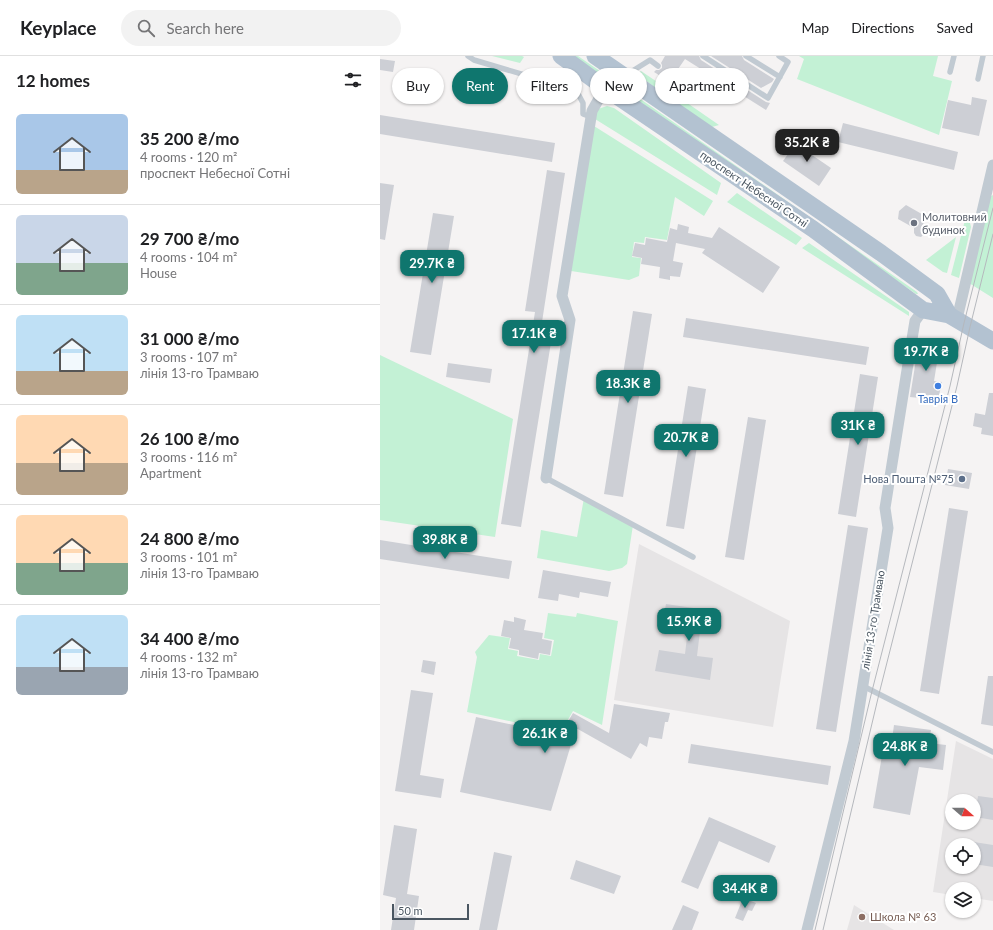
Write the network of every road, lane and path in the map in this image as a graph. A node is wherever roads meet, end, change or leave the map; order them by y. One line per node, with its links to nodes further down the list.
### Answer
1 (468, 56): 21 (lane)
2 (561, 56): 13 (main road, проспект Небесної Сотні)
3 (595, 56): 10 (main road, проспект Небесної Сотні)
4 (703, 56): 14 (lane)
5 (746, 56): 14 (lane)
6 (779, 56): 14 (lane)
7 (954, 56): 12 (lane)
8 (983, 56): 15 (lane)
9 (658, 66): 11 (lane)
10 (612, 68)
11 (638, 68)
12 (950, 72)
13 (590, 77)
14 (780, 77)
15 (978, 79)
16 (647, 92): 20 (main road, проспект Небесної Сотні)
17 (596, 104): 21 (street)
18 (629, 104): 24 (main road, проспект Небесної Сотні)
19 (674, 104): 20 (lane)
20 (672, 109): 25 (main road, проспект Небесної Сотні)
21 (591, 117): 27 (street)
22 (993, 165): 23 (street)
23 (991, 182): 25 (street)
24 (923, 310): 25 (main road, проспект Небесної Сотні); 29 (street, лінія 13-го Трамваю)
25 (953, 317): 26 (main road, проспект Небесної Сотні)
26 (993, 341)
27 (546, 478): 28 (lane)
28 (694, 557)
29 (863, 686): 30 (lane); 31 (street, лінія 13-го Трамваю)
30 (993, 752)
31 (807, 930)

